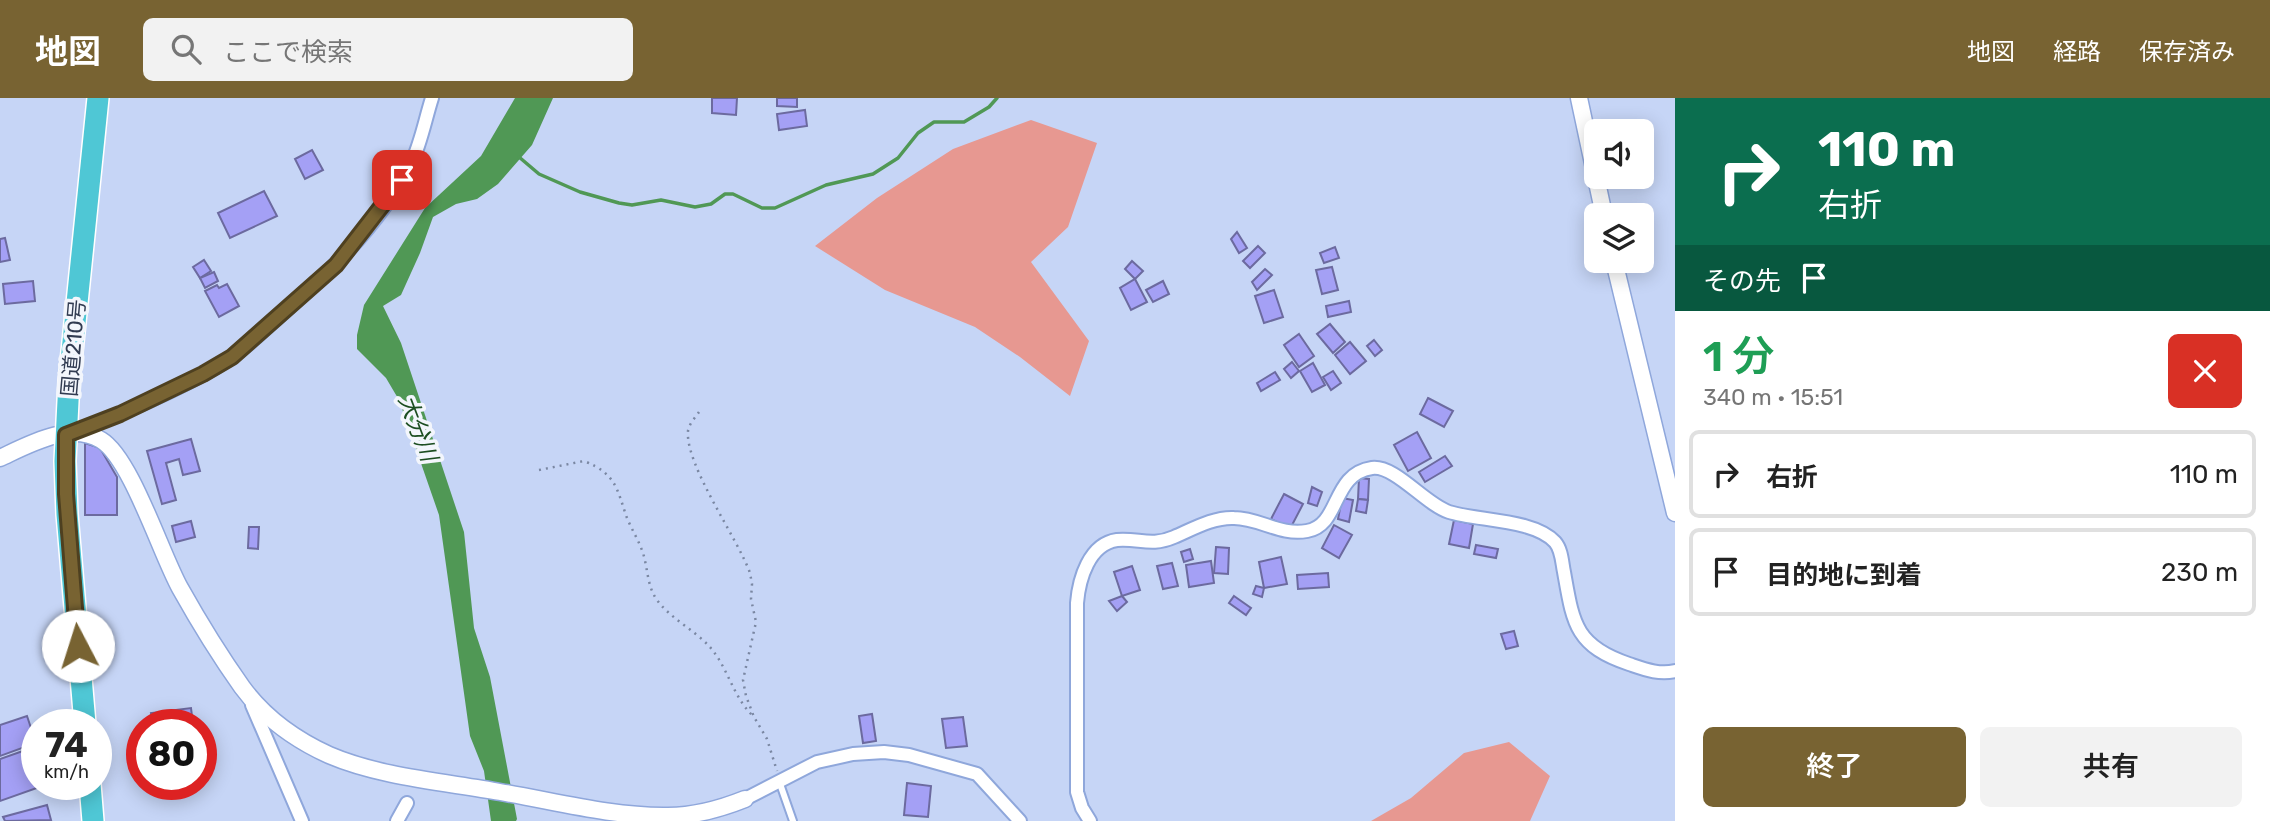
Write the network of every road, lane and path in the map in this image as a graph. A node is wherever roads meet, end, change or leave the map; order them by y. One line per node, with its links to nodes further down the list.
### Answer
1 (98, 98): 7 (highway, 国道210号)
2 (432, 98): 7 (street)
3 (1579, 98): 4 (street)
4 (1601, 203)
5 (1617, 273): 10 (street)
6 (699, 412): 14 (path)
7 (68, 434): 8 (street); 12 (street); 13 (highway, 国道210号)
8 (0, 458)
9 (539, 470): 14 (path)
10 (1675, 513)
11 (1675, 671): 24 (street)
12 (242, 686): 16 (street); 20 (street)
13 (84, 709)
14 (754, 717): 15 (path)
15 (779, 780): 16 (street); 22 (lane); 23 (street)
16 (745, 799)
17 (91, 800): 19 (highway)
18 (407, 803): 21 (street)
19 (93, 821)
20 (302, 821)
21 (397, 821)
22 (793, 821)
23 (1020, 821)
24 (1090, 821)

